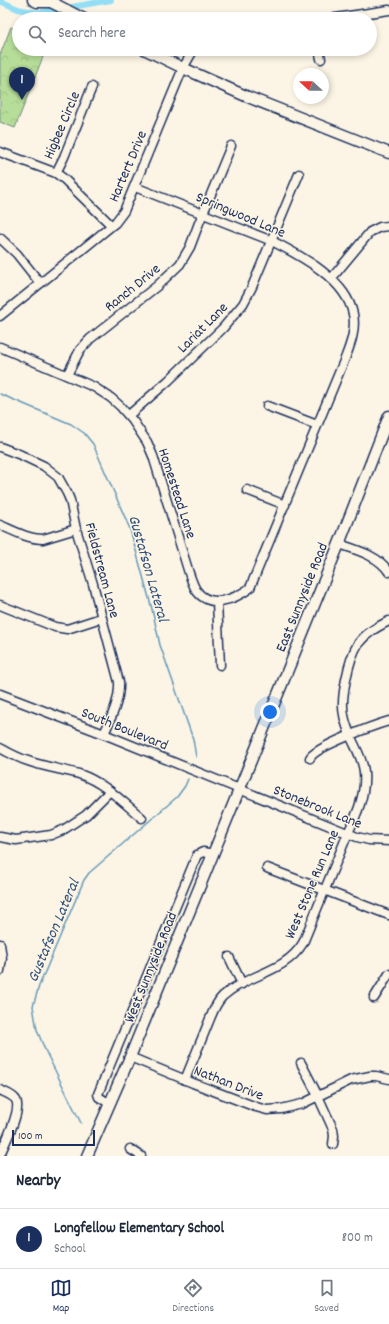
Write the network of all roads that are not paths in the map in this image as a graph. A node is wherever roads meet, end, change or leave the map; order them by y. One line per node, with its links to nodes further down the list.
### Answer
1 (33, 0): 2 (main road)
2 (48, 1): 4 (main road)
3 (389, 10): 5 (street)
4 (70, 12)
5 (376, 12)
6 (158, 56): 10 (main road)
7 (190, 56): 10 (street, Hartert Drive)
8 (320, 56): 9 (street)
9 (321, 59)
10 (183, 68): 14 (main road); 17 (street, Hartert Drive)
11 (92, 87): 15 (street, Higbee Circle)
12 (231, 146): 18 (street, Ranch Drive)
13 (0, 152): 15 (street)
14 (389, 153)
15 (56, 173): 19 (street)
16 (299, 174): 22 (street, Lariat Lane)
17 (135, 187): 18 (street, Springwood Lane); 19 (street, Hartert Drive)
18 (203, 214): 22 (street, Springwood Lane); 27 (street, Ranch Drive)
19 (111, 226): 24 (street, Hartert Drive)
20 (389, 226): 23 (street)
21 (0, 238): 24 (street)
22 (272, 241): 23 (street, Springwood Lane); 29 (street, Lariat Lane)
23 (331, 279): 31 (street, Springwood Lane)
24 (40, 284): 25 (street, Hartert Drive)
25 (0, 316)
26 (0, 347): 27 (street, Homestead Lane)
27 (67, 375): 29 (street, Homestead Lane)
28 (267, 406): 31 (street)
29 (129, 416): 39 (street, Homestead Lane)
30 (389, 416): 37 (main road, East Sunnyside Road)
31 (317, 425): 34 (street, Springwood Lane)
32 (0, 446): 36 (street, Fieldstream Lane)
33 (247, 490): 34 (street)
34 (285, 505): 39 (street, Springwood Lane)
35 (0, 526): 36 (street)
36 (76, 529): 41 (street, Fieldstream Lane)
37 (339, 544): 38 (street); 50 (main road, East Sunnyside Road)
38 (389, 572)
39 (214, 602): 43 (street)
40 (0, 605): 41 (street)
41 (101, 618): 46 (street, Fieldstream Lane)
42 (389, 621): 47 (street, West Stone Run Lane)
43 (220, 665)
44 (0, 694): 46 (street, South Boulevard)
45 (389, 721): 47 (street)
46 (104, 734): 50 (street, South Boulevard)
47 (350, 735): 49 (street); 53 (street, West Stone Run Lane)
48 (0, 748): 51 (street)
49 (310, 758)
50 (238, 789): 53 (street, Stonebrook Lane); 56 (main road, West Sunnyside Road)
51 (110, 791): 52 (street); 54 (street)
52 (142, 818)
53 (348, 833): 55 (street, Stonebrook Lane); 58 (street, West Stone Run Lane)
54 (0, 837)
55 (389, 841)
56 (213, 854): 66 (main road, West Sunnyside Road); 72 (street)
57 (268, 868): 58 (street)
58 (325, 890): 59 (street); 64 (street, West Stone Run Lane)
59 (389, 915)
60 (0, 944): 62 (street)
61 (229, 958): 64 (street)
62 (0, 970)
63 (389, 974): 65 (street)
64 (242, 984): 69 (street, West Stone Run Lane)
65 (374, 998)
66 (130, 1057): 69 (street, Nathan Drive); 72 (main road, West Sunnyside Road)
67 (301, 1063): 71 (street)
68 (389, 1079): 71 (street, Nathan Drive)
69 (185, 1080): 71 (street, Nathan Drive)
70 (0, 1090): 75 (street)
71 (318, 1096): 73 (street)
72 (110, 1104): 76 (main road, West Sunnyside Road)
73 (333, 1144)
74 (130, 1149): 77 (street)
75 (0, 1155)
76 (87, 1156)
77 (141, 1156)

